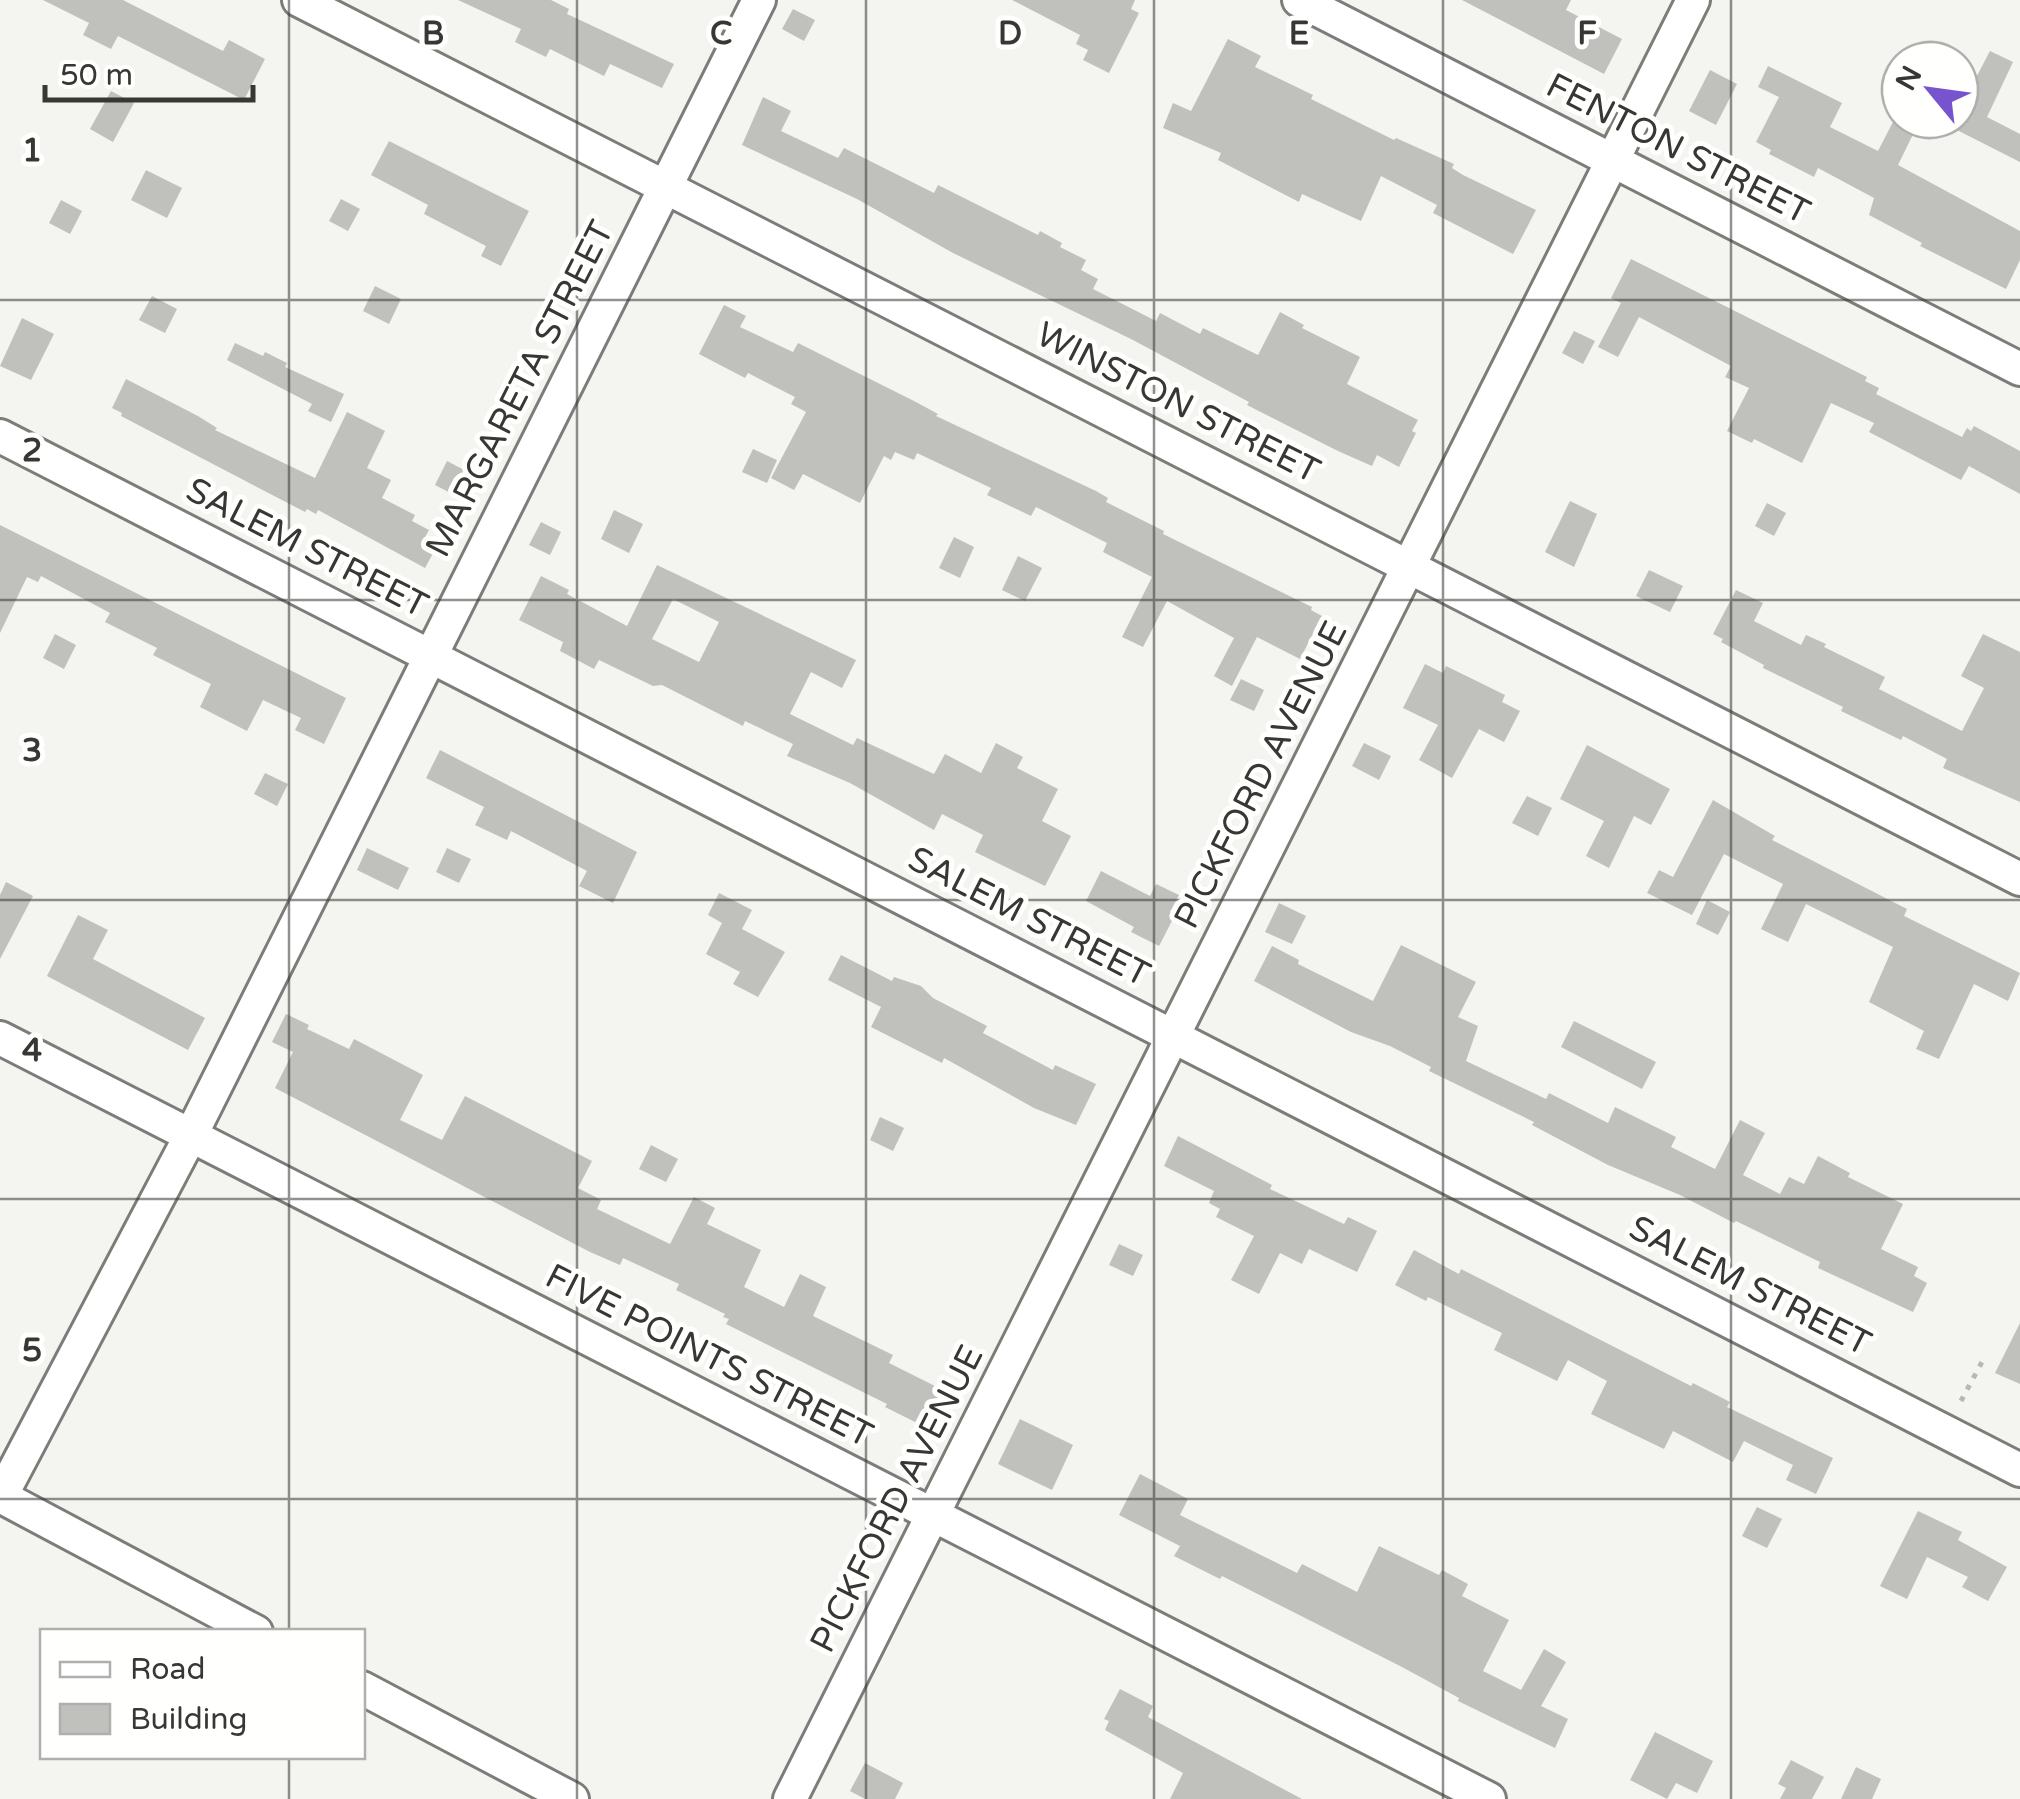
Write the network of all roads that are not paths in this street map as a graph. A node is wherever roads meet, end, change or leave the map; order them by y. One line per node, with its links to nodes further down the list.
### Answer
1 (300, 0): 6 (street, WINSTON STREET)
2 (759, 0): 6 (street, MARGARETA STREET)
3 (1299, 0): 5 (street, FENTON STREET)
4 (1693, 0): 5 (street, PICKFORD AVENUE)
5 (1613, 160): 7 (street, FENTON STREET); 9 (street, PICKFORD AVENUE)
6 (666, 188): 9 (street, WINSTON STREET); 10 (street, MARGARETA STREET)
7 (2020, 368)
8 (0, 436): 10 (street, SALEM STREET)
9 (1410, 566): 11 (street, WINSTON STREET); 12 (street, PICKFORD AVENUE)
10 (431, 656): 12 (street, SALEM STREET); 14 (street, MARGARETA STREET)
11 (2020, 880)
12 (1175, 1036): 15 (street, SALEM STREET); 17 (street, PICKFORD AVENUE)
13 (0, 1038): 14 (street, FIVE POINTS STREET)
14 (190, 1135): 16 (street, MARGARETA STREET); 17 (street, FIVE POINTS STREET)
15 (2020, 1470)
16 (0, 1497): 18 (street)
17 (934, 1516): 21 (street, PICKFORD AVENUE); 22 (street, FIVE POINTS STREET)
18 (250, 1629)
19 (365, 1690): 20 (street)
20 (572, 1799)
21 (790, 1799)
22 (1489, 1799)

